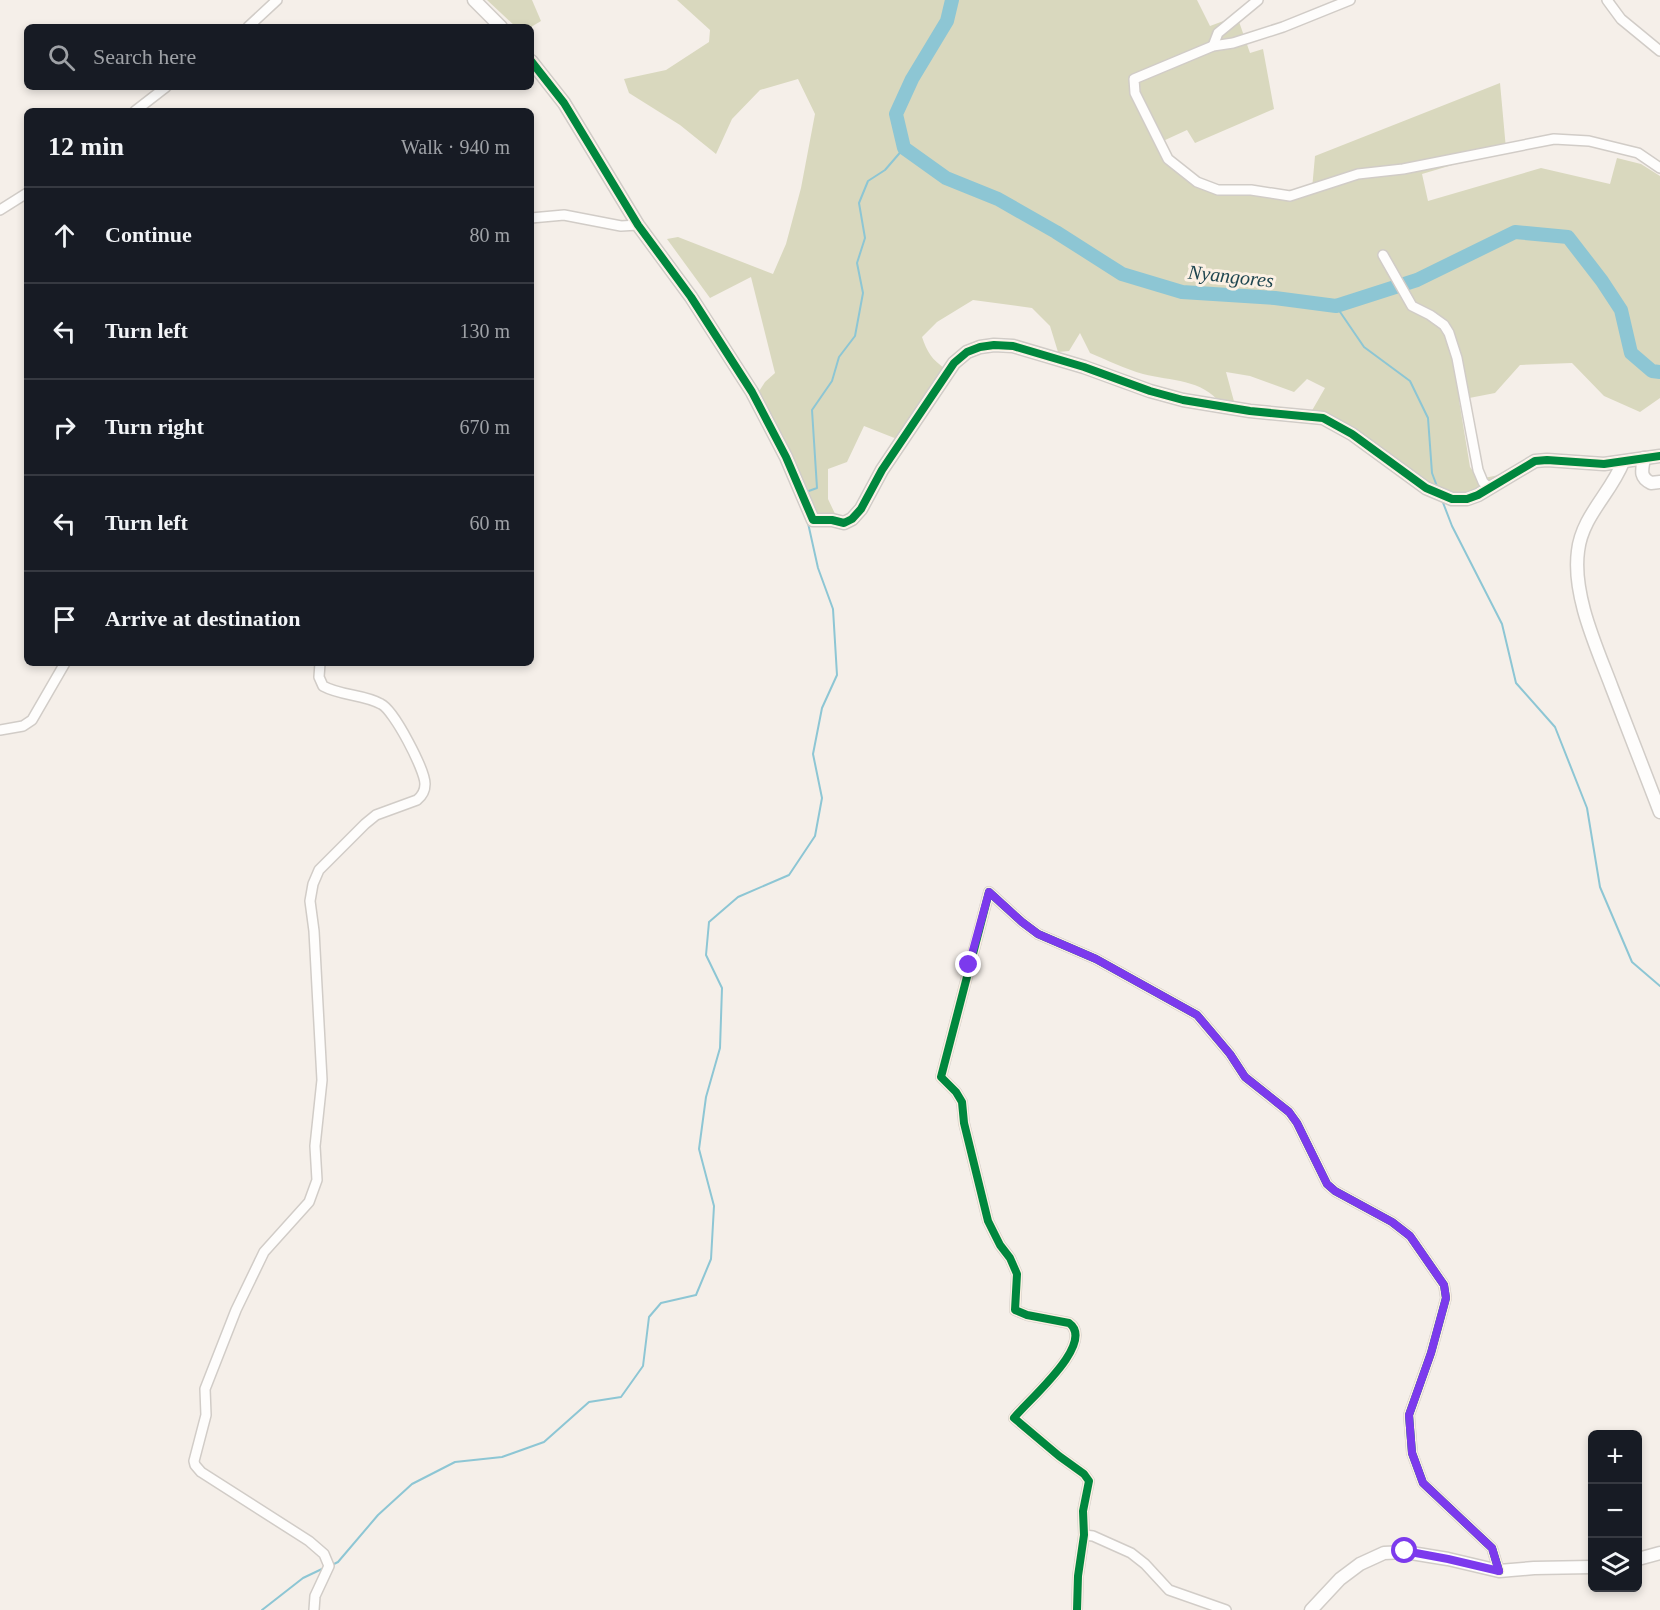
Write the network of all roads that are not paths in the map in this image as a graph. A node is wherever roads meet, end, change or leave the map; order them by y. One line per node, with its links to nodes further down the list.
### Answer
1 (277, 0): 6 (street)
2 (474, 0): 7 (street)
3 (1258, 0): 8 (street)
4 (1350, 0): 8 (street)
5 (1607, 0): 9 (street)
6 (251, 24)
7 (498, 24)
8 (1213, 46): 13 (street)
9 (1660, 51)
10 (534, 65): 17 (street)
11 (162, 90): 12 (street)
12 (139, 108)
13 (1660, 168)
14 (24, 195): 15 (street)
15 (0, 210)
16 (534, 217): 17 (street)
17 (638, 225): 23 (street)
18 (1383, 255): 23 (street)
19 (1660, 456): 20 (street)
20 (1644, 458): 21 (street); 22 (street)
21 (1623, 462): 23 (street); 27 (street)
22 (1660, 482)
23 (1489, 488)
24 (63, 666): 26 (street)
25 (320, 666): 33 (street)
26 (0, 730)
27 (1660, 812)
28 (1084, 1535): 32 (street); 34 (street); 35 (street)
29 (1660, 1553): 30 (street)
30 (1642, 1558)
31 (1588, 1567): 32 (street)
32 (1499, 1571): 36 (street)
33 (314, 1610)
34 (1077, 1610)
35 (1226, 1610)
36 (1311, 1610)

